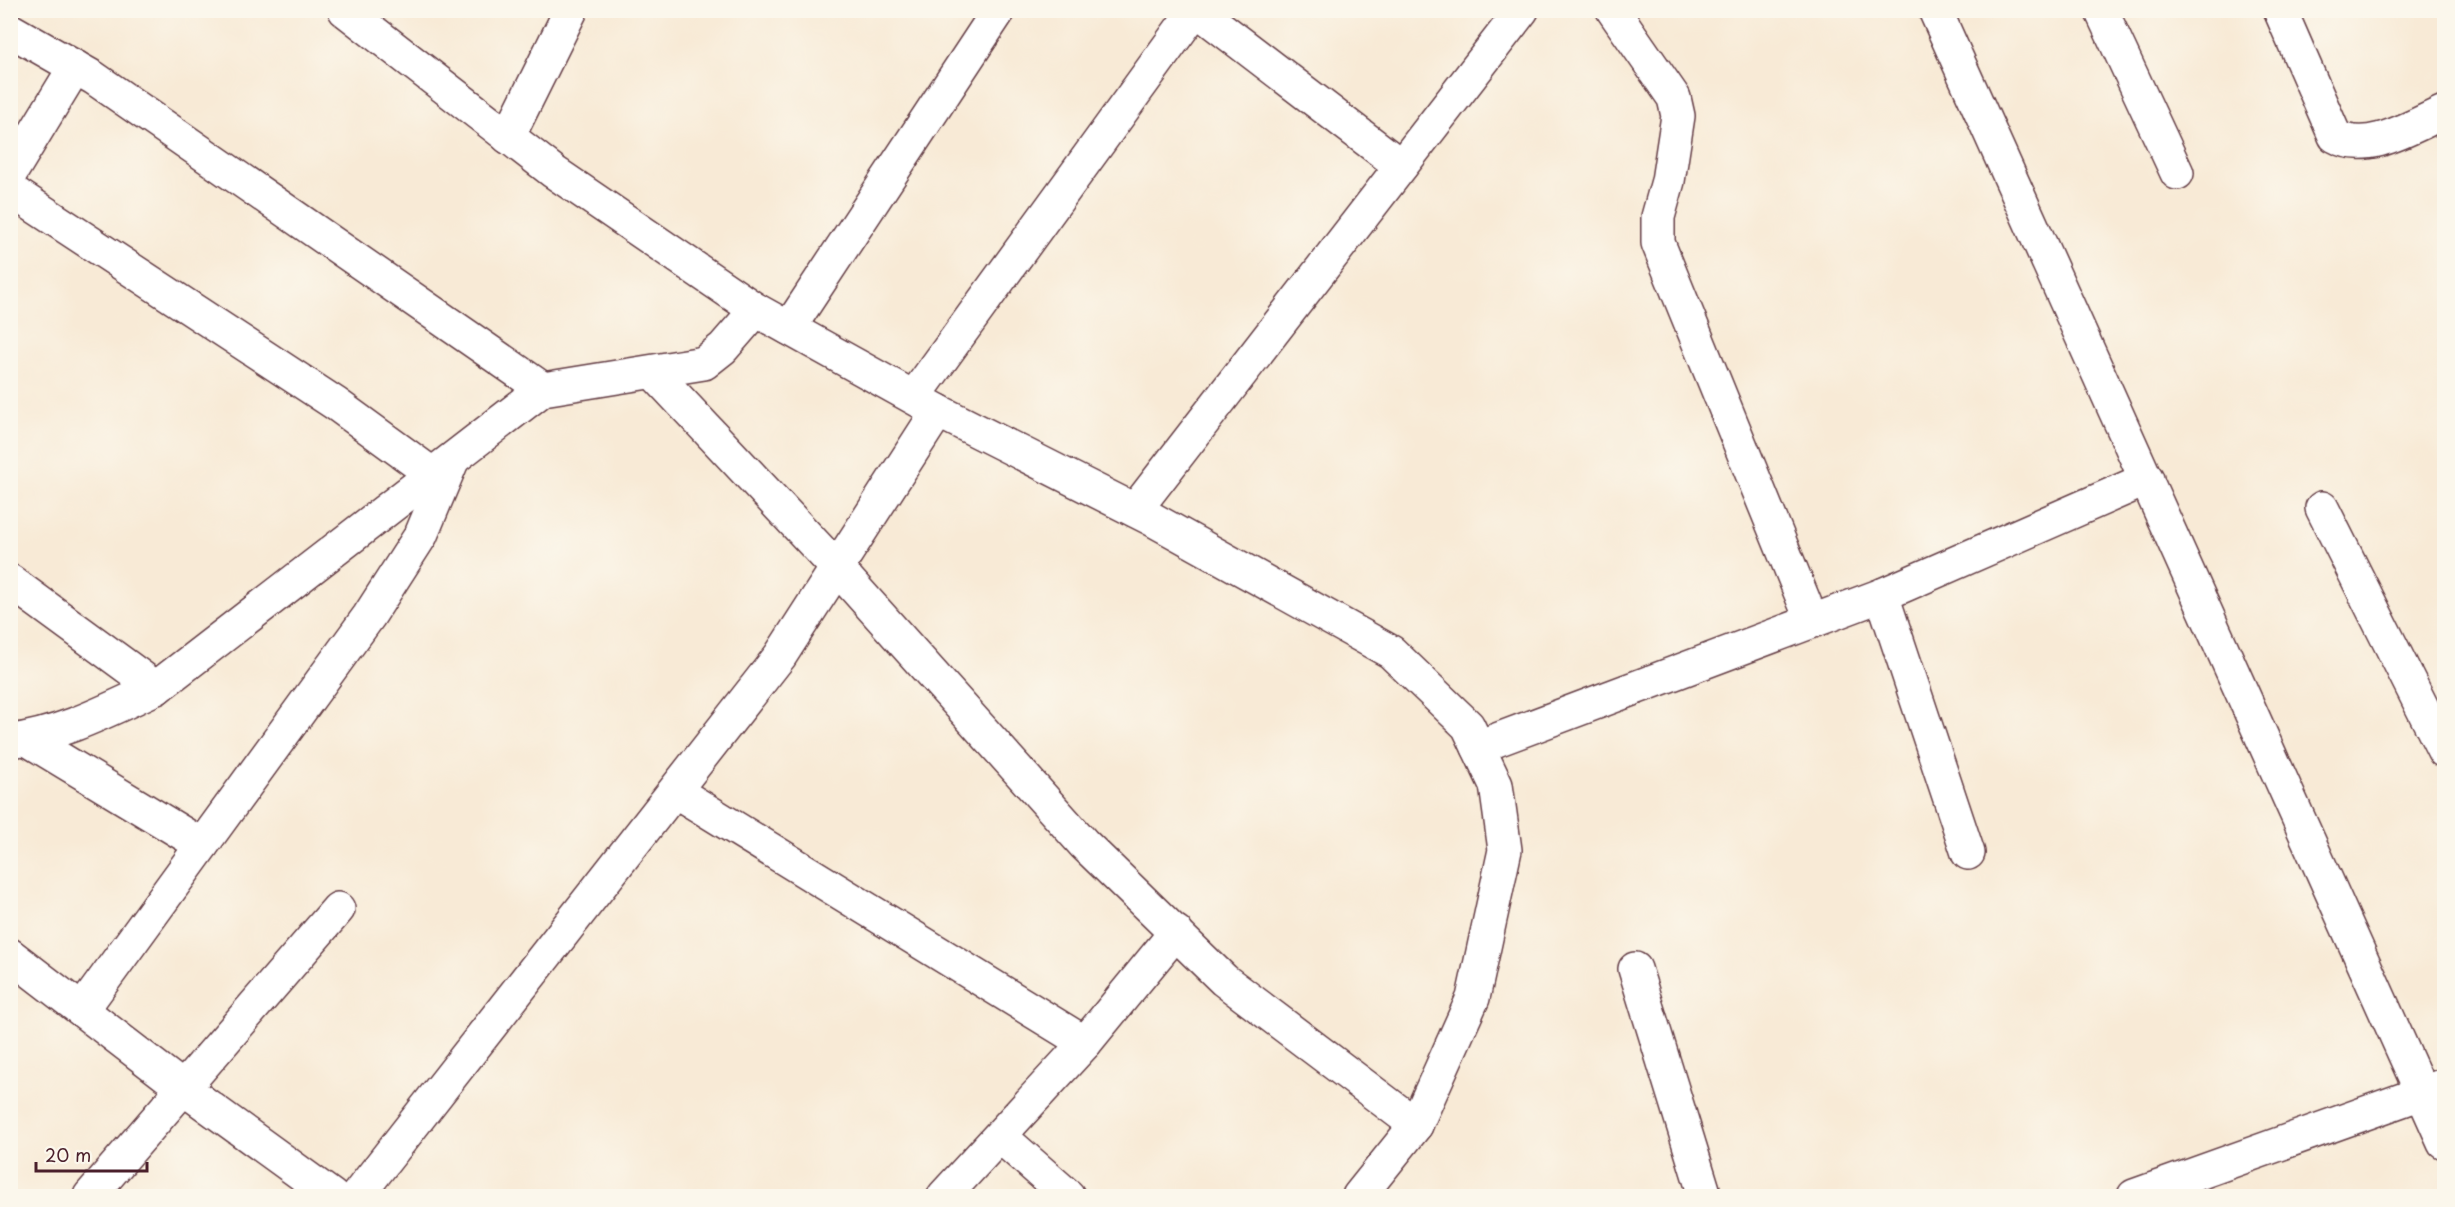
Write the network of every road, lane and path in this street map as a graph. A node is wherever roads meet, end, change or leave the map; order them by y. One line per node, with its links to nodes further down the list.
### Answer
1 (571, 10): 13 (street)
2 (999, 10): 19 (street)
3 (1196, 10): 14 (street); 22 (street)
4 (1522, 10): 14 (street)
5 (1613, 10): 30 (street)
6 (1935, 10): 24 (street)
7 (2101, 10): 15 (street)
8 (2280, 10): 12 (street)
9 (357, 15): 13 (street)
10 (10, 30): 11 (street)
11 (75, 67): 16 (street); 21 (street)
12 (2445, 112)
13 (508, 137): 18 (street)
14 (1401, 166): 26 (street)
15 (2177, 173)
16 (10, 174)
17 (10, 190): 23 (street)
18 (756, 310): 19 (street); 20 (street)
19 (789, 328): 22 (street)
20 (653, 372): 21 (street); 27 (street)
21 (543, 389): 23 (street)
22 (926, 404): 26 (street); 27 (street)
23 (443, 466): 31 (street); 36 (street)
24 (2146, 479): 29 (street); 45 (street)
25 (2322, 508): 34 (street)
26 (1135, 510): 33 (street)
27 (838, 569): 35 (street); 39 (street)
28 (10, 581): 31 (street)
29 (1882, 595): 30 (street); 37 (street)
30 (1812, 621): 33 (street)
31 (156, 688): 32 (street)
32 (19, 740): 36 (street)
33 (1478, 747): 46 (street)
34 (2445, 751)
35 (675, 791): 43 (street); 51 (street)
36 (202, 845): 42 (street)
37 (1968, 853)
38 (338, 909): 44 (street)
39 (1176, 932): 43 (street); 46 (street)
40 (10, 955): 42 (street)
41 (1635, 969): 55 (street)
42 (82, 1010): 44 (street)
43 (1085, 1043): 47 (street)
44 (183, 1088): 49 (street); 50 (street)
45 (2434, 1088): 48 (street); 56 (street)
46 (1416, 1125): 54 (street)
47 (1001, 1137): 52 (street); 53 (street)
48 (2445, 1142)
49 (90, 1197)
50 (332, 1197)
51 (357, 1197)
52 (944, 1197)
53 (1068, 1197)
54 (1359, 1197)
55 (1705, 1197)
56 (2134, 1197)

